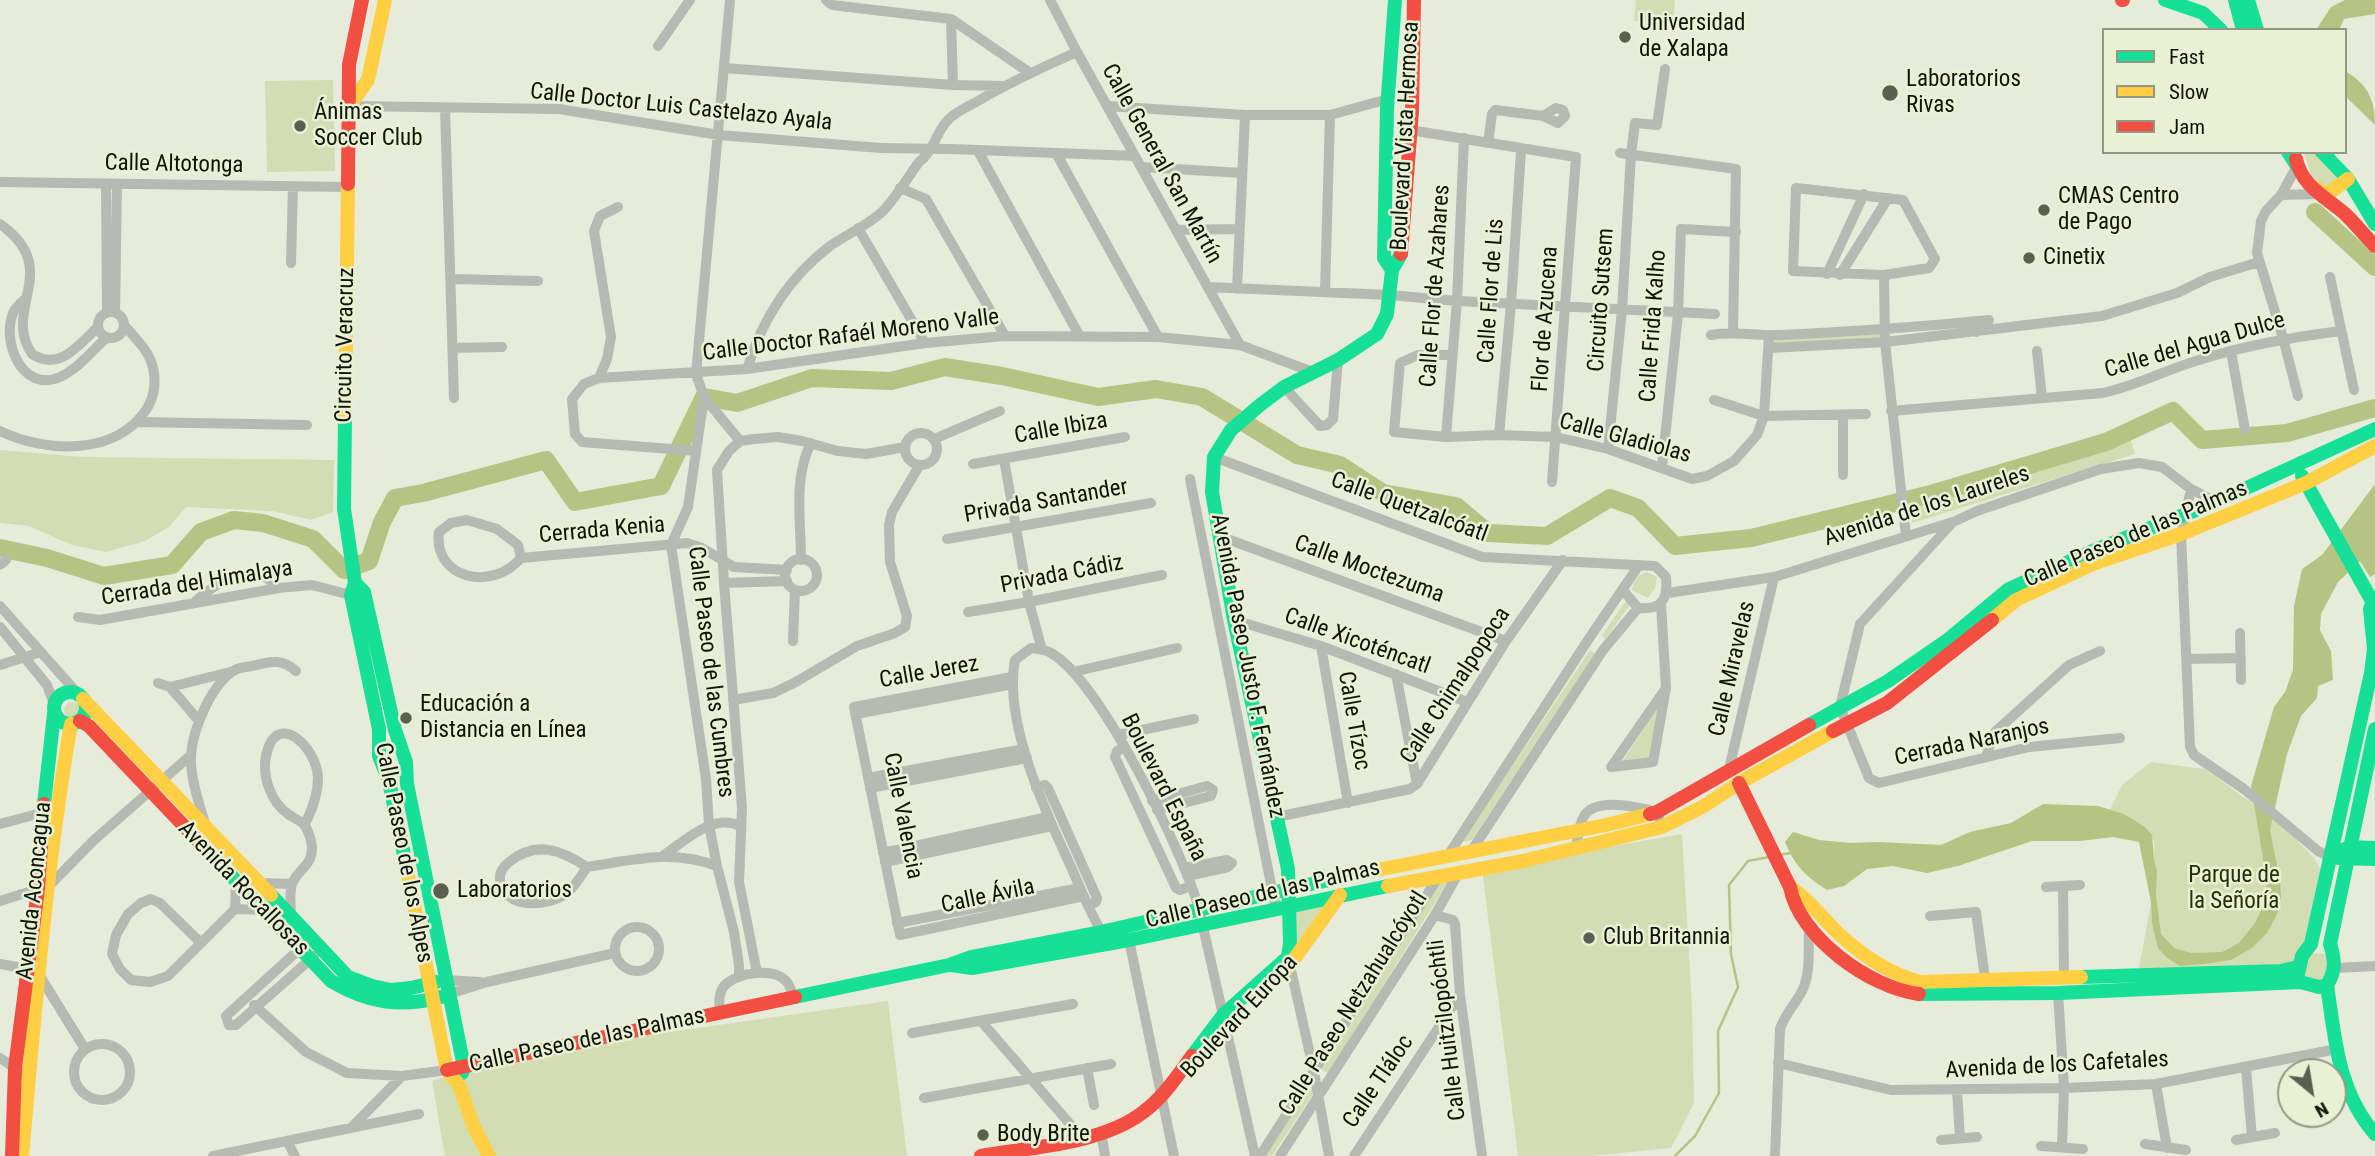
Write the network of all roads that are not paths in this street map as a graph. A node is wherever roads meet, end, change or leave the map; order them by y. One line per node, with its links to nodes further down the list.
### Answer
1 (362, 0): 24 (main road, Circuito Veracruz)
2 (385, 0): 24 (main road)
3 (690, 0): 16 (street)
4 (730, 0): 18 (street)
5 (825, 0): 12 (street)
6 (1050, 0): 17 (street, Calle General San Martín)
7 (1395, 0): 23 (main road, Boulevard Vista Hermosa)
8 (1413, 0): 30 (main road, Boulevard Vista Hermosa)
9 (2165, 0): 13 (main road)
10 (2235, 0): 14 (main road)
11 (2248, 0): 15 (main road)
12 (951, 19): 20 (street); 21 (street)
13 (2220, 28)
14 (2242, 28)
15 (2256, 28)
16 (658, 46)
17 (1077, 52): 20 (street); 25 (street, Calle General San Martín)
18 (724, 68): 21 (street); 31 (street)
19 (1665, 69): 37 (street, Circuito Sutsem)
20 (1030, 73): 22 (street)
21 (953, 85): 22 (street)
22 (1003, 86): 48 (street)
23 (1388, 99): 28 (street); 63 (main road, Boulevard Vista Hermosa)
24 (349, 106): 26 (street, Calle Doctor Luis Castelazo Ayala); 47 (main road, Circuito Veracruz)
25 (1107, 106): 27 (street); 39 (street, Calle General San Martín)
26 (445, 108): 31 (street, Calle Doctor Luis Castelazo Ayala); 68 (street)
27 (1245, 115): 28 (street); 42 (street)
28 (1330, 115): 72 (street)
29 (1543, 116): 33 (street)
30 (1410, 130): 32 (street); 63 (main road, Boulevard Vista Hermosa)
31 (719, 135): 34 (street, Calle Doctor Luis Castelazo Ayala, bridge); 109 (street)
32 (1464, 138): 33 (street); 75 (street, Calle Flor de Azahares)
33 (1488, 143): 35 (street)
34 (978, 150): 36 (street, Calle Doctor Luis Castelazo Ayala); 90 (street)
35 (1521, 150): 76 (street, Calle Flor de Lis); 77 (street, Flor de Azucena)
36 (1056, 153): 39 (street, Calle Doctor Luis Castelazo Ayala); 95 (street)
37 (1625, 153): 59 (street); 78 (street, Circuito Sutsem)
38 (2324, 154): 43 (main road)
39 (1135, 156): 41 (street, Calle General San Martín)
40 (2297, 157): 43 (main road); 50 (main road); 51 (street)
41 (1142, 167): 42 (street); 58 (street, Calle General San Martín)
42 (1242, 173): 57 (street)
43 (2348, 179): 55 (main road)
44 (0, 182): 45 (street, Calle Altotonga)
45 (111, 184): 46 (street, Calle Altotonga); 79 (street)
46 (293, 186): 47 (street, Calle Altotonga); 62 (street)
47 (348, 187): 172 (main road, Circuito Veracruz)
48 (900, 188): 56 (street); 93 (street)
49 (1864, 194): 52 (street); 64 (street); 64 (street)
50 (2316, 194): 51 (street); 60 (main road)
51 (2281, 195): 61 (street)
52 (1888, 198): 65 (street); 66 (street)
53 (618, 207): 110 (street)
54 (0, 224): 74 (street)
55 (2375, 224)
56 (858, 228): 98 (street); 107 (street)
57 (1239, 229): 58 (street); 71 (street)
58 (1176, 230): 70 (street, Calle General San Martín)
59 (1735, 232): 80 (street, Calle Frida Kalho); 88 (street)
60 (2375, 246)
61 (2259, 262): 89 (street); 96 (street)
62 (291, 263)
63 (1392, 270): 73 (main road, Boulevard Vista Hermosa)
64 (1827, 274): 65 (street)
65 (1840, 275): 66 (street)
66 (1884, 275): 86 (street)
67 (2329, 277): 87 (street)
68 (451, 279): 69 (street); 101 (street)
69 (538, 281)
70 (1208, 287): 71 (street); 99 (street, Calle General San Martín)
71 (1237, 289): 72 (street)
72 (1325, 292): 73 (street)
73 (1390, 295): 75 (street); 106 (main road, Boulevard Vista Hermosa)
74 (25, 299): 84 (street); 94 (street)
75 (1457, 301): 76 (street); 105 (street, Calle Flor de Azahares)
76 (1511, 304): 77 (street); 128 (street, Calle Flor de Lis)
77 (1566, 306): 78 (street); 131 (street, Flor de Azucena)
78 (1622, 310): 80 (street); 137 (street, Circuito Sutsem)
79 (111, 313): 84 (street); 85 (street)
80 (1678, 314): 81 (street); 143 (street, Calle Frida Kalho)
81 (1715, 314)
82 (1989, 320): 83 (street)
83 (1968, 322): 86 (street); 89 (street)
84 (98, 327): 94 (street)
85 (122, 330): 94 (street); 123 (street)
86 (1885, 330): 92 (street); 97 (street)
87 (2341, 331): 96 (street, Calle del Agua Dulce); 112 (street)
88 (1733, 332): 91 (street); 92 (street)
89 (1976, 332): 97 (street)
90 (1079, 335): 93 (street, Calle Doctor Rafaél Moreno Valle); 95 (street, Calle Doctor Rafaél Moreno Valle)
91 (1711, 335)
92 (1769, 335): 102 (street)
93 (1005, 336): 98 (street, Calle Doctor Rafaél Moreno Valle)
94 (107, 337)
95 (1158, 337): 99 (street, Calle Doctor Rafaél Moreno Valle)
96 (2283, 338): 104 (street, Calle del Agua Dulce); 113 (street)
97 (1885, 342): 102 (street); 119 (street)
98 (925, 343): 107 (street, Calle Doctor Rafaél Moreno Valle)
99 (1240, 345): 108 (street, Calle Doctor Rafaél Moreno Valle)
100 (502, 347): 101 (street)
101 (453, 348): 115 (street)
102 (1769, 348): 121 (street)
103 (2037, 351): 116 (street)
104 (2231, 351): 116 (street, Calle del Agua Dulce); 126 (street)
105 (1451, 355): 130 (street, Calle Flor de Azahares); 130 (street, Calle Gladiolas)
106 (1338, 360): 108 (main road, Boulevard Vista Hermosa); 111 (street)
107 (747, 369): 109 (street, Calle Doctor Rafaél Moreno Valle)
108 (1313, 372): 111 (main road, Avenida Paseo Justo F. Fernández)
109 (696, 374): 110 (street, Calle Doctor Rafaél Moreno Valle); 114 (street, Calle Paseo de las Cumbres)
110 (599, 378): 138 (street)
111 (1284, 387): 139 (main road, Avenida Paseo Justo F. Fernández)
112 (2354, 390)
113 (2298, 396)
114 (704, 397): 133 (street); 138 (street, Calle Paseo de las Cumbres)
115 (454, 398)
116 (2042, 398): 119 (street, Calle del Agua Dulce)
117 (1714, 400): 121 (street)
118 (1000, 411): 132 (street)
119 (1891, 411): 159 (street)
120 (1866, 414): 122 (street)
121 (1764, 416): 122 (street); 143 (street, Calle Gladiolas)
122 (1843, 416): 145 (street)
123 (138, 422): 124 (street); 127 (street)
124 (307, 425)
125 (2375, 429): 144 (main road, Calle Paseo de las Palmas)
126 (2245, 430)
127 (0, 431)
128 (1499, 435): 130 (street, Calle Gladiolas); 131 (street, Calle Gladiolas)
129 (1125, 437): 140 (street, Calle Ibiza)
130 (1446, 437)
131 (1556, 437): 137 (street, Calle Gladiolas); 147 (street, Flor de Azucena)
132 (934, 439): 136 (street); 142 (street)
133 (740, 441): 134 (street); 163 (street, Calle Paseo de las Cumbres)
134 (811, 443): 136 (street); 164 (street)
135 (2375, 446): 148 (main road, Calle Paseo de las Palmas)
136 (905, 447): 142 (street)
137 (1608, 449): 143 (street, Calle Gladiolas)
138 (696, 450): 161 (street, Calle Paseo de las Cumbres)
139 (1214, 457): 150 (main road, Avenida Paseo Justo F. Fernández); 165 (street, Calle Quetzalcóatl)
140 (1004, 458): 141 (street, Calle Ibiza); 156 (street)
141 (973, 464)
142 (919, 466): 212 (street)
143 (1662, 467)
144 (2296, 467): 148 (main road); 152 (main road, Calle Paseo de las Palmas)
145 (1843, 475)
146 (1190, 479): 151 (street)
147 (1552, 482)
148 (2306, 483): 157 (main road, Calle Paseo de las Palmas); 177 (main road)
149 (2191, 489): 152 (street, Avenida de los Laureles); 154 (street); 155 (street, Avenida de los Laureles)
150 (1212, 492): 151 (street); 158 (main road, Avenida Paseo Justo F. Fernández)
151 (1194, 500): 277 (street)
152 (2216, 502): 154 (main road, Calle Paseo de las Palmas)
153 (1151, 503): 156 (street, Privada Santander)
154 (2186, 515): 157 (street); 214 (main road, Calle Paseo de las Palmas)
155 (1953, 522): 159 (street, Avenida de los Laureles); 214 (street)
156 (1014, 526): 160 (street, Privada Santander); 179 (street)
157 (2181, 534): 200 (street); 220 (main road, Calle Paseo de las Palmas)
158 (1219, 536): 185 (main road, Avenida Paseo Justo F. Fernández); 191 (street, Calle Moctezuma)
159 (1906, 536): 169 (street, Avenida de los Laureles)
160 (947, 539)
161 (671, 545): 162 (street, Cerrada Kenia); 163 (street, Cerrada Kenia); 246 (street, Calle Paseo de las Cumbres)
162 (521, 558): 162 (street, Cerrada Kenia)
163 (723, 560): 167 (street, Cerrada Kenia); 171 (street, Calle Paseo de las Cumbres)
164 (801, 560): 167 (street); 174 (street)
165 (1563, 561): 166 (street, Calle Quetzalcóatl); 191 (street, Calle Chimalpopoca)
166 (1639, 565): 175 (street); 176 (street)
167 (787, 570): 170 (street)
168 (1162, 575): 179 (street, Privada Cádiz)
169 (1774, 578): 176 (street, Avenida de los Laureles); 228 (street, Calle Miravelas)
170 (787, 581): 171 (street); 174 (street)
171 (724, 583): 212 (street, Calle Paseo de las Cumbres)
172 (356, 587): 173 (street, Cerrada del Himalaya); 229 (main road, Calle Paseo de los Alpes); 231 (main road, Calle Paseo de los Alpes)
173 (279, 588): 178 (street, Cerrada del Himalaya); 178 (street)
174 (795, 590): 190 (street)
175 (1623, 590): 182 (street); 189 (street)
176 (1668, 593): 180 (street)
177 (2374, 600): 187 (main road)
178 (194, 602): 184 (street, Cerrada del Himalaya)
179 (1029, 602): 183 (street, Privada Cádiz); 194 (street)
180 (1661, 604): 182 (street); 210 (street)
181 (0, 606): 197 (street, Avenida Rocallosas)
182 (1638, 608): 195 (street)
183 (968, 612)
184 (78, 617)
185 (1234, 620): 192 (street, Calle Xicoténcatl); 241 (main road, Avenida Paseo Justo F. Fernández)
186 (0, 627): 198 (street)
187 (2374, 632): 258 (main road)
188 (2240, 633): 199 (street)
189 (1588, 640): 195 (street); 255 (street)
190 (793, 641)
191 (1506, 641): 213 (street, Calle Chimalpopoca)
192 (1321, 646): 205 (street, Calle Xicoténcatl); 237 (street, Calle Tízoc)
193 (1177, 648): 204 (street)
194 (1042, 650): 204 (street, Boulevard España); 207 (street)
195 (1603, 650): 253 (street)
196 (2100, 651): 227 (street)
197 (41, 652): 198 (street); 211 (street, Avenida Rocallosas)
198 (26, 658): 201 (street); 215 (street)
199 (2241, 658): 200 (street); 206 (street)
200 (2187, 659): 258 (street)
201 (0, 665)
202 (235, 670): 203 (street); 209 (street); 218 (street)
203 (296, 671)
204 (1073, 672): 222 (street, Boulevard España)
205 (1396, 674): 213 (street, Calle Xicoténcatl); 234 (street)
206 (2241, 680)
207 (1012, 681): 216 (street, Calle Jerez); 225 (street)
208 (158, 683): 209 (street)
209 (170, 687): 218 (street)
210 (1666, 688): 210 (street)
211 (81, 697): 215 (main road); 219 (main road); 230 (main road, Avenida Rocallosas)
212 (733, 700): 247 (street, Calle Paseo de las Cumbres)
213 (1467, 702): 234 (street, Calle Chimalpopoca)
214 (1840, 707): 220 (street, Cerrada Naranjos); 228 (main road, Calle Paseo de las Palmas)
215 (54, 709): 219 (main road); 239 (main road, Avenida Aconcagua)
216 (858, 710): 232 (street, Calle Valencia)
217 (1194, 719): 222 (street)
218 (199, 721): 226 (street)
219 (75, 723): 236 (main road, Avenida Rocallosas); 239 (main road, Avenida Aconcagua)
220 (1847, 723): 227 (street, Cerrada Naranjos); 233 (main road, Calle Paseo de las Palmas)
221 (2375, 729): 254 (main road)
222 (1118, 735): 224 (street, Boulevard España)
223 (2120, 738): 227 (street, Cerrada Naranjos)
224 (1125, 747): 238 (street, Boulevard España); 265 (street)
225 (1025, 754): 232 (street); 235 (street)
226 (191, 755): 230 (street); 244 (street)
227 (1986, 756)
228 (1729, 769): 233 (main road); 240 (main road, Calle Paseo de las Palmas)
229 (407, 776): 231 (main road); 318 (main road, Calle Paseo de los Alpes)
230 (164, 781): 236 (street); 244 (main road, Avenida Rocallosas)
231 (389, 781): 314 (main road, Calle Paseo de los Alpes)
232 (872, 783): 257 (street, Calle Valencia)
233 (1739, 783): 248 (main road, Calle Paseo de las Palmas); 273 (main road)
234 (1417, 784): 237 (street, Calle Chimalpopoca)
235 (1036, 788): 242 (street); 279 (street)
236 (150, 792): 259 (main road, Avenida Rocallosas); 275 (street)
237 (1348, 803): 241 (street, Calle Chimalpopoca)
238 (1155, 806): 238 (street); 265 (street, Boulevard España)
239 (50, 811): 243 (street); 275 (main road, Avenida Aconcagua)
240 (1657, 812): 248 (street); 249 (main road, Calle Paseo de las Palmas)
241 (1277, 817): 263 (main road, Avenida Paseo Justo F. Fernández)
242 (1050, 821): 257 (street); 279 (street)
243 (0, 824)
244 (205, 824): 250 (main road, Avenida Rocallosas)
245 (305, 824): 245 (street); 270 (street)
246 (709, 825): 247 (street); 256 (street); 261 (street, Calle Paseo de las Cumbres)
247 (740, 826): 295 (street, Calle Paseo de las Cumbres)
248 (1662, 827): 251 (main road, Calle Paseo de las Palmas)
249 (1579, 830): 251 (street); 253 (main road, Calle Paseo de las Palmas)
250 (226, 846): 259 (main road); 269 (main road, Avenida Rocallosas)
251 (1576, 848): 264 (main road, Calle Paseo de las Palmas)
252 (2375, 848): 254 (main road)
253 (1472, 850): 255 (main road, Calle Paseo de las Palmas)
254 (2348, 853): 258 (main road); 260 (main road); 308 (main road)
255 (1449, 854): 268 (main road, Calle Paseo de las Palmas)
256 (664, 855): 261 (street); 262 (street)
257 (887, 857): 291 (street, Calle Valencia)
258 (2330, 857): 311 (main road)
259 (214, 858): 267 (main road, Avenida Rocallosas)
260 (2375, 859)
261 (717, 866): 296 (street, Calle Paseo de las Cumbres)
262 (587, 867): 262 (street)
263 (1288, 869): 268 (main road); 276 (main road, Avenida Paseo Justo F. Fernández)
264 (1460, 871): 266 (main road, Calle Paseo de las Palmas); 288 (street, Calle Paseo Netzahualcóyotl)
265 (1187, 876): 284 (street, Boulevard España)
266 (1439, 876): 278 (main road, Calle Paseo de las Palmas); 342 (street, Calle Paseo Netzahualcóyotl)
267 (236, 881): 283 (street); 285 (main road, Avenida Rocallosas)
268 (1315, 882): 276 (main road, Calle Paseo de las Palmas)
269 (260, 883): 270 (street); 289 (main road, Avenida Rocallosas)
270 (292, 884): 289 (street)
271 (2063, 886): 272 (street); 274 (street); 313 (street)
272 (2080, 886)
273 (1790, 887): 286 (main road); 294 (main road)
274 (2046, 887)
275 (43, 888): 280 (street); 309 (main road, Avenida Aconcagua)
276 (1289, 888): 277 (main road, Calle Paseo de las Palmas); 282 (main road, Avenida Paseo Justo F. Fernández)
277 (1273, 891): 282 (street); 284 (main road, Calle Paseo de las Palmas)
278 (1340, 895): 282 (main road, Calle Paseo de las Palmas); 305 (main road, Boulevard Europa)
279 (1084, 896): 281 (street, Calle Ávila); 299 (street)
280 (0, 901)
281 (1014, 906): 287 (street, Calle Ávila); 292 (street, Calle Ávila)
282 (1282, 907): 293 (main road, Calle Paseo de las Palmas); 305 (main road, Boulevard Europa)
283 (235, 909): 285 (street); 301 (street)
284 (1199, 909): 293 (street, Boulevard España); 299 (main road, Calle Paseo de las Palmas)
285 (264, 910): 303 (main road, Avenida Rocallosas)
286 (1817, 911): 294 (street); 317 (main road)
287 (953, 912): 291 (street, Calle Ávila); 292 (street)
288 (1434, 915): 320 (street, Calle Huitzilopóchtli); 352 (street, Calle Paseo Netzahualcóyotl)
289 (291, 916): 298 (main road, Avenida Rocallosas)
290 (1930, 916): 317 (street)
291 (900, 923): 297 (street, Calle Valencia)
292 (955, 924): 297 (street, Calle Ávila)
293 (1202, 925): 300 (main road, Calle Paseo de las Palmas); 329 (street, Boulevard España)
294 (1810, 926): 317 (main road); 335 (street)
295 (748, 929): 296 (street); 310 (street, Calle Paseo de las Cumbres)
296 (734, 932): 312 (street, Calle Paseo de las Cumbres)
297 (902, 935)
298 (312, 938): 302 (main road, Avenida Rocallosas); 303 (street)
299 (1105, 938): 300 (main road, Calle Paseo de las Palmas); 322 (main road, Calle Paseo de las Palmas)
300 (1129, 940): 351 (street)
301 (201, 943): 301 (street)
302 (323, 950): 303 (street); 314 (main road, Avenida Rocallosas)
303 (305, 953): 321 (street); 323 (main road, Avenida Rocallosas); 326 (street)
304 (615, 953): 304 (street); 318 (street)
305 (1289, 962): 329 (main road, Boulevard Europa); 342 (street)
306 (0, 964): 309 (street)
307 (2375, 966): 308 (street)
308 (2336, 968): 316 (main road)
309 (33, 971): 324 (main road, Avenida Aconcagua); 327 (street); 338 (main road, Avenida Aconcagua)
310 (757, 973): 312 (street); 322 (street)
311 (2299, 975): 315 (main road); 316 (main road)
312 (739, 977): 328 (street)
313 (2064, 977): 315 (main road); 317 (main road)
314 (429, 984): 318 (main road, Avenida Rocallosas); 323 (main road, Calle Paseo de los Alpes)
315 (2094, 984): 319 (main road)
316 (2328, 985): 333 (main road)
317 (1986, 986): 319 (main road)
318 (447, 987): 323 (main road, Avenida Rocallosas); 337 (main road, Calle Paseo de los Alpes)
319 (2058, 993): 348 (street)
320 (1460, 995): 382 (street, Calle Tláloc); 383 (street, Calle Huitzilopóchtli)
321 (247, 998): 326 (street, Calle Paseo de las Palmas); 326 (street)
322 (794, 998): 328 (main road, Calle Paseo de las Palmas)
323 (433, 999): 341 (main road, Calle Paseo de los Alpes)
324 (34, 1004): 327 (street); 344 (main road, Avenida Aconcagua)
325 (1073, 1004): 330 (street)
326 (257, 1007): 343 (street, Calle Paseo de las Palmas)
327 (61, 1013): 332 (street)
328 (720, 1013): 337 (main road, Calle Paseo de las Palmas)
329 (1224, 1020): 351 (main road, Boulevard Europa); 379 (street, Boulevard España)
330 (981, 1021): 331 (street); 345 (street)
331 (912, 1033)
332 (85, 1049): 332 (street)
333 (2337, 1049): 340 (street, Avenida de los Cafetales); 357 (main road)
334 (0, 1058): 338 (street)
335 (1778, 1063): 349 (street, Avenida de los Cafetales); 384 (street)
336 (1111, 1064): 339 (street)
337 (464, 1067): 341 (main road, Calle Paseo de las Palmas); 347 (main road)
338 (15, 1068): 344 (street); 371 (main road, Avenida Aconcagua)
339 (1087, 1068): 345 (street); 353 (street)
340 (2246, 1068): 346 (street, Avenida de los Cafetales); 360 (street)
341 (447, 1070): 343 (street, Calle Paseo de las Palmas); 347 (main road)
342 (1314, 1072): 352 (street); 379 (street, Calle Paseo Netzahualcóyotl)
343 (402, 1076): 355 (street)
344 (28, 1077): 372 (main road, Avenida Aconcagua)
345 (1030, 1077): 350 (street); 358 (street)
346 (2156, 1084): 348 (street, Avenida de los Cafetales); 368 (street)
347 (459, 1085): 375 (main road)
348 (2064, 1088): 349 (street, Avenida de los Cafetales); 367 (street)
349 (1957, 1090): 361 (street)
350 (924, 1098)
351 (1162, 1098): 358 (main road, Boulevard Europa); 378 (street)
352 (1318, 1098): 380 (street, Calle Paseo Netzahualcóyotl); 381 (street)
353 (1094, 1105)
354 (418, 1114): 355 (street)
355 (351, 1129): 364 (street)
356 (2275, 1133): 360 (street)
357 (2375, 1134)
358 (1094, 1136): 376 (main road, Boulevard Europa); 377 (street)
359 (1977, 1137): 361 (street)
360 (2252, 1137): 363 (street)
361 (1960, 1138): 362 (street)
362 (1941, 1140)
363 (2236, 1140)
364 (287, 1141): 373 (street); 374 (street)
365 (2145, 1144): 368 (street)
366 (2040, 1146): 367 (street)
367 (2062, 1147): 369 (street)
368 (2168, 1148): 370 (street)
369 (2083, 1149)
370 (2186, 1150)
371 (12, 1156)
372 (22, 1156)
373 (213, 1156)
374 (295, 1156)
375 (489, 1156)
376 (981, 1156)
377 (1105, 1156)
378 (1174, 1156)
379 (1257, 1156)
380 (1280, 1156)
381 (1329, 1156)
382 (1354, 1156)
383 (1482, 1156)
384 (1775, 1156)

